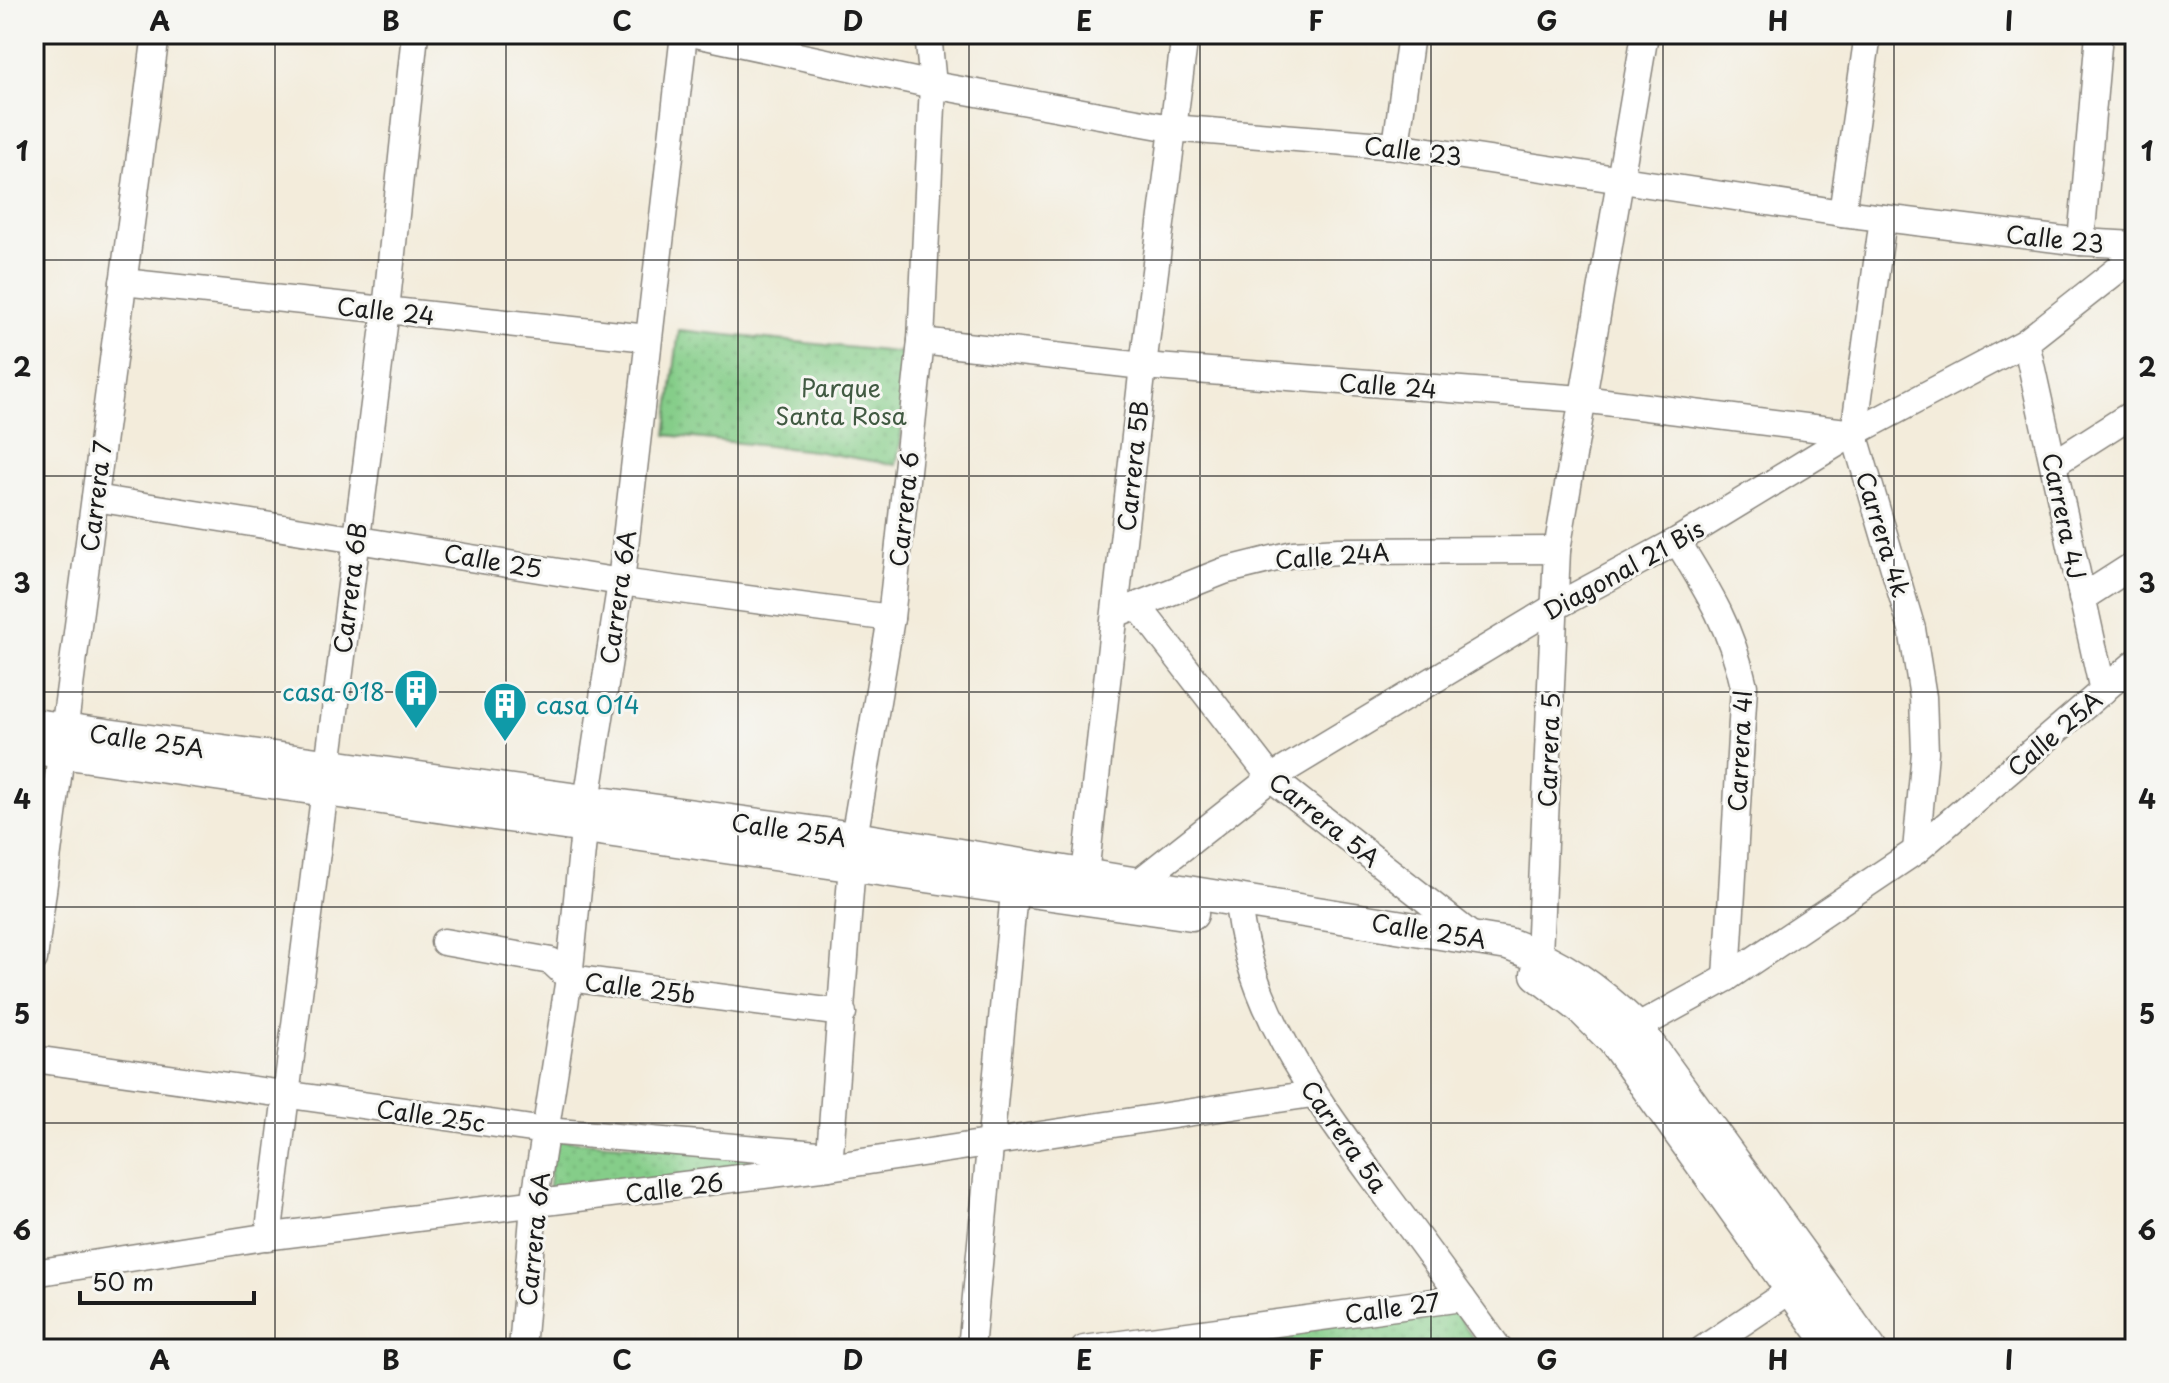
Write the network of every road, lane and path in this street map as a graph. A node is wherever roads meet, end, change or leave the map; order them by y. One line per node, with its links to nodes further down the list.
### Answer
1 (156, 34): 20 (street, Carrera 7)
2 (415, 34): 21 (street, Carrera 6B)
3 (684, 34): 22 (street, Carrera 6A)
4 (696, 34): 11 (street, Calle 23)
5 (928, 34): 11 (street, Carrera 6)
6 (1185, 34): 12 (street, Carrera 5B)
7 (1411, 34): 13 (street)
8 (1645, 34): 14 (street, Carrera 5)
9 (1868, 34): 15 (street)
10 (2099, 34): 17 (street)
11 (933, 85): 12 (street, Calle 23); 23 (street, Carrera 6)
12 (1171, 128): 13 (street, Calle 23); 25 (street, Carrera 5B)
13 (1396, 146): 14 (street, Calle 23)
14 (1619, 179): 15 (street, Calle 23); 26 (street, Carrera 5)
15 (1842, 213): 16 (street, Calle 23)
16 (1883, 218): 17 (street, Calle 23); 28 (street, Carrera 4k)
17 (2081, 242): 18 (street, Calle 23)
18 (2135, 245)
19 (2135, 256): 24 (street, Diagonal 21 Bis)
20 (123, 282): 21 (street, Calle 24); 30 (street, Carrera 7)
21 (386, 310): 22 (street, Calle 24); 31 (street, Carrera 6B)
22 (648, 338): 35 (street, Carrera 6A)
23 (921, 341): 25 (street, Calle 24); 39 (street, Carrera 6)
24 (2026, 342): 28 (street, Diagonal 21 Bis); 29 (street, Carrera 4J)
25 (1143, 366): 26 (street, Calle 24); 38 (street, Carrera 5B)
26 (1582, 399): 28 (street, Calle 24); 33 (street, Carrera 5)
27 (2135, 412): 29 (street)
28 (1854, 433): 32 (street, Diagonal 21 Bis); 47 (street, Carrera 4k)
29 (2055, 463): 36 (street, Carrera 4J)
30 (95, 498): 31 (street, Calle 25); 42 (street, Carrera 7)
31 (355, 537): 35 (street, Calle 25); 43 (street, Carrera 6B)
32 (1677, 541): 37 (street, Diagonal 21 Bis); 57 (street, Carrera 4l)
33 (1557, 550): 37 (street, Carrera 5); 38 (street, Calle 24A)
34 (2135, 564): 36 (street)
35 (621, 582): 39 (street, Calle 25); 45 (street, Carrera 6A)
36 (2082, 598): 41 (street, Carrera 4J)
37 (1553, 608): 44 (street, Diagonal 21 Bis); 55 (street, Carrera 5)
38 (1127, 610): 44 (street, Carrera 5A); 49 (street, Carrera 5B)
39 (891, 618): 46 (street, Carrera 6)
40 (2135, 663): 41 (street, Calle 25A)
41 (2103, 691): 47 (street, Calle 25A)
42 (48, 738): 43 (street, Calle 25A); 54 (street, Carrera 7)
43 (327, 777): 45 (street, Calle 25A); 62 (street, Carrera 6B)
44 (1271, 778): 50 (street, Diagonal 21 Bis); 52 (street, Carrera 5A)
45 (586, 814): 46 (street, Calle 25A); 56 (street, Carrera 6A)
46 (853, 851): 48 (street, Calle 25A); 58 (street, Carrera 6)
47 (1916, 851): 57 (street, Calle 25A)
48 (1016, 876): 49 (street, Calle 25A); 64 (street)
49 (1084, 886): 50 (street, Calle 25A)
50 (1138, 895): 51 (street, Calle 25A)
51 (1239, 910): 52 (street, Calle 25A); 55 (street, Calle 25A); 61 (street, Carrera 5a)
52 (1472, 936): 55 (street, Calle 25A)
53 (444, 942): 56 (street, Calle 25b)
54 (34, 959)
55 (1537, 964): 59 (street)
56 (569, 978): 58 (street, Calle 25b); 63 (street, Carrera 6A)
57 (1727, 978): 59 (street, Calle 25A)
58 (843, 1013): 65 (street, Carrera 6)
59 (1625, 1034): 69 (street)
60 (34, 1059): 62 (street, Calle 25c)
61 (1312, 1094): 64 (street, Calle 26); 70 (street, Carrera 5a)
62 (285, 1095): 63 (street, Calle 25c); 67 (street, Carrera 6B)
63 (546, 1131): 65 (street, Calle 25c); 66 (street, Carrera 6A)
64 (990, 1141): 65 (street, Calle 26); 72 (street)
65 (830, 1161): 66 (street, Calle 26)
66 (534, 1205): 67 (street, Calle 26); 71 (street, Carrera 6A)
67 (268, 1237): 68 (street, Calle 26)
68 (34, 1273)
69 (1804, 1281): 75 (street); 76 (street); 77 (street)
70 (1462, 1298): 73 (street, Calle 27); 74 (street, Carrera 5a)
71 (522, 1349)
72 (971, 1349)
73 (1084, 1349)
74 (1499, 1349)
75 (1703, 1349)
76 (1834, 1349)
77 (1870, 1349)

